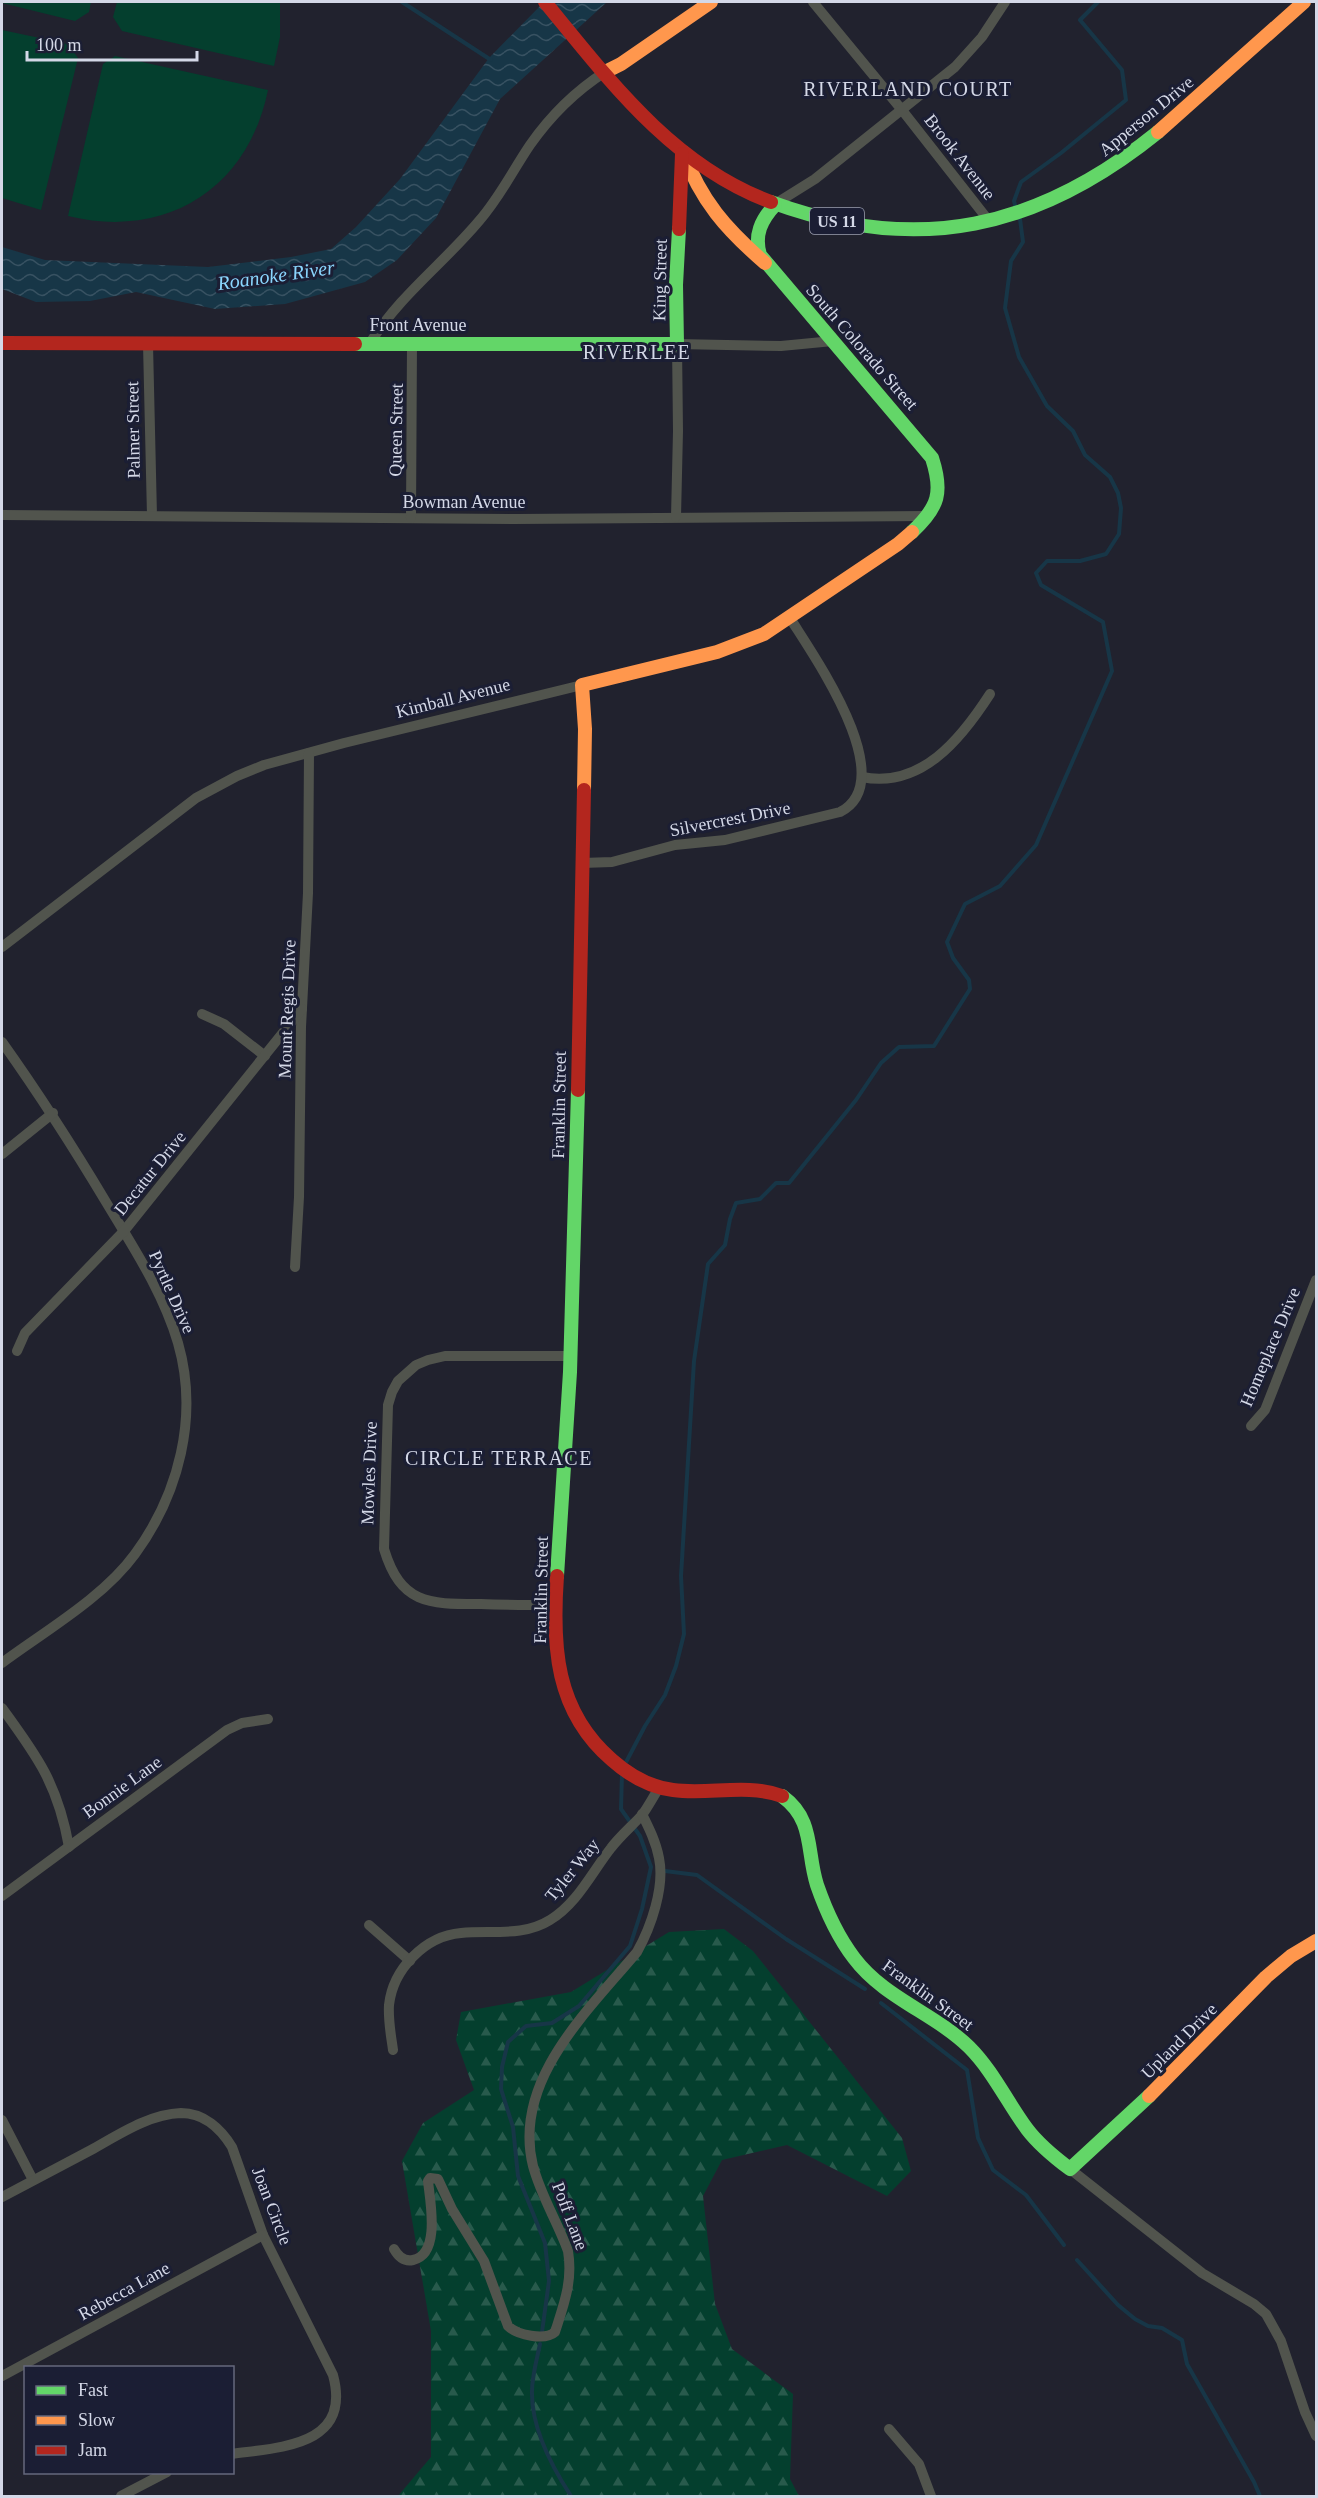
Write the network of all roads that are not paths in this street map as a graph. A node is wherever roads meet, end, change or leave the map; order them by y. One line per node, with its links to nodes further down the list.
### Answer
1 (545, 2): 6 (street, US 11)
2 (711, 2): 6 (street)
3 (813, 2): 7 (street, Brook Avenue)
4 (1005, 2): 7 (street)
5 (1305, 2): 10 (street, Apperson Drive / US 11)
6 (604, 72): 8 (street, US 11); 14 (street)
7 (902, 110): 9 (street); 10 (street, Brook Avenue)
8 (682, 151): 9 (street, Apperson Drive / US 11); 11 (street); 17 (street, King Street)
9 (775, 205): 10 (street, Apperson Drive / US 11); 11 (street, South Colorado Street)
10 (989, 221)
11 (765, 263): 12 (street, South Colorado Street)
12 (833, 341): 17 (street, Front Avenue); 20 (street, South Colorado Street)
13 (2, 342): 16 (street, Front Avenue)
14 (370, 343): 15 (street, Front Avenue); 16 (street, Front Avenue)
15 (412, 343): 17 (street, Front Avenue); 22 (street, Queen Street)
16 (148, 344): 19 (street, Palmer Street)
17 (677, 344): 21 (street, King Street)
18 (2, 515): 19 (street, Bowman Avenue)
19 (152, 516): 22 (street, Bowman Avenue)
20 (927, 516): 21 (street, Bowman Avenue); 23 (street, Kimball Avenue)
21 (676, 517): 22 (street, Bowman Avenue)
22 (411, 518)
23 (790, 618): 24 (street, Kimball Avenue); 27 (street)
24 (582, 685): 26 (street, Kimball Avenue); 28 (street, Franklin Street)
25 (990, 694): 27 (street)
26 (309, 753): 29 (street, Kimball Avenue); 30 (street, Mount Regis Drive)
27 (862, 777): 28 (street, Silvercrest Drive)
28 (582, 863): 40 (street, Franklin Street)
29 (2, 947)
30 (302, 1008): 33 (street, Decatur Drive); 37 (street, Mount Regis Drive)
31 (202, 1014): 33 (street)
32 (2, 1042): 34 (street, Pyrtle Drive)
33 (265, 1056): 36 (street, Decatur Drive)
34 (53, 1113): 35 (street); 36 (street, Pyrtle Drive)
35 (2, 1154)
36 (124, 1231): 39 (street, Decatur Drive); 43 (street, Pyrtle Drive)
37 (296, 1267)
38 (1317, 1280): 41 (street, Homeplace Drive)
39 (17, 1351)
40 (571, 1356): 42 (street, Franklin Street); 42 (street, Mowles Drive)
41 (1251, 1426)
42 (555, 1605): 46 (street, Franklin Street)
43 (2, 1663)
44 (2, 1708): 48 (street)
45 (268, 1719): 48 (street, Bonnie Lane)
46 (658, 1788): 47 (street, Tyler Way); 55 (street, Franklin Street)
47 (640, 1817): 52 (street, Tyler Way); 59 (street, Poff Lane)
48 (69, 1847): 49 (street, Bonnie Lane)
49 (2, 1896)
50 (369, 1925): 52 (street)
51 (1317, 1941): 55 (street, Upland Drive)
52 (410, 1961): 53 (street, Tyler Way)
53 (393, 2050)
54 (2, 2121): 56 (street)
55 (1070, 2169): 62 (street, Franklin Street)
56 (33, 2180): 57 (street, Joan Circle); 58 (street, Joan Circle)
57 (2, 2197)
58 (263, 2235): 60 (street, Rebecca Lane); 63 (street, Joan Circle)
59 (394, 2249)
60 (2, 2376)
61 (889, 2429): 66 (street)
62 (1317, 2436)
63 (234, 2454)
64 (163, 2474): 65 (street)
65 (121, 2496)
66 (931, 2496)

